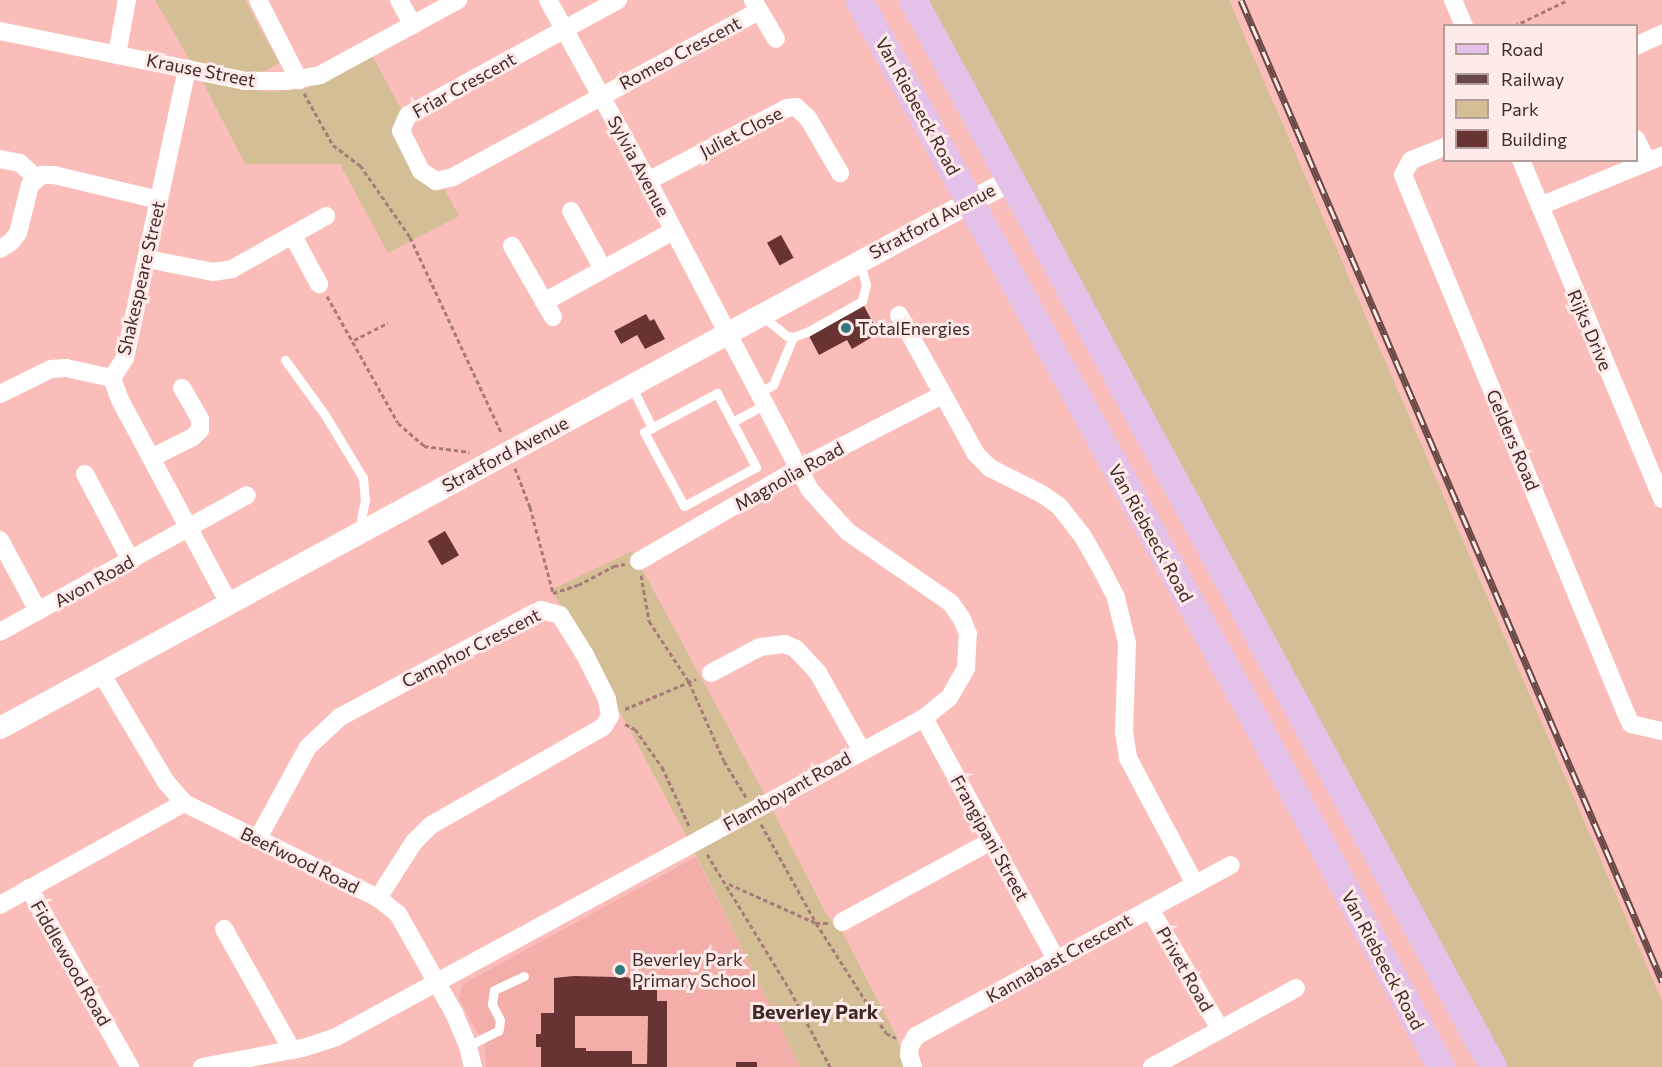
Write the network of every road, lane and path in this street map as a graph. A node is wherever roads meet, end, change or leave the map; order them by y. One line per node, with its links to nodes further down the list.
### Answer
1 (127, 0): 20 (street)
2 (258, 0): 22 (street)
3 (399, 0): 14 (street)
4 (458, 0): 14 (street, Krause Street)
5 (548, 0): 15 (street, Sylvia Avenue)
6 (618, 0): 15 (street)
7 (859, 0): 34 (main road, Van Riebeeck Road)
8 (914, 0): 31 (main road)
9 (1453, 0): 12 (street)
10 (1568, 0): 13 (path)
11 (756, 6): 18 (street, Romeo Crescent); 23 (street, Romeo Crescent)
12 (1463, 24)
13 (1518, 24)
14 (413, 25): 22 (street, Krause Street)
15 (565, 29): 23 (street, Sylvia Avenue); 23 (street, Friar Crescent)
16 (0, 31): 20 (street, Krause Street)
17 (1662, 34): 19 (street)
18 (776, 39)
19 (1638, 45)
20 (117, 54): 21 (street, Krause Street)
21 (187, 69): 22 (street, Krause Street); 33 (street, Shakespeare Street)
22 (299, 80): 61 (path)
23 (601, 95): 32 (street, Sylvia Avenue)
24 (1638, 141): 27 (street)
25 (1443, 147): 86 (street, Gelders Road)
26 (0, 159): 30 (street)
27 (1654, 159): 35 (street)
28 (1522, 162): 35 (street, Rijks Drive)
29 (840, 173): 32 (street, Juliet Close)
30 (36, 178): 33 (street); 41 (street)
31 (1011, 180): 34 (street, Stratford Avenue); 81 (main road)
32 (648, 181): 38 (street, Sylvia Avenue)
33 (159, 200): 42 (street, Shakespeare Street)
34 (971, 200): 43 (street, Stratford Avenue); 82 (main road, Van Riebeeck Road)
35 (1540, 206): 68 (street, Rijks Drive)
36 (571, 211): 44 (street)
37 (326, 216): 39 (street)
38 (673, 231): 44 (street); 49 (street, Sylvia Avenue)
39 (293, 236): 42 (street); 45 (street)
40 (512, 246): 44 (street)
41 (0, 249)
42 (147, 259): 53 (street, Shakespeare Street)
43 (859, 261): 46 (street, Stratford Avenue); 50 (lane)
44 (603, 268)
45 (319, 284): 51 (path)
46 (760, 315): 49 (street, Stratford Avenue); 50 (lane)
47 (899, 315): 57 (street)
48 (388, 323): 51 (path)
49 (727, 333): 54 (street, Stratford Avenue); 58 (street, Flamboyant Road)
50 (793, 337): 58 (lane)
51 (354, 340): 62 (path)
52 (285, 360): 69 (lane)
53 (112, 378): 56 (street); 63 (street, Shakespeare Street)
54 (631, 385): 60 (lane); 75 (street, Stratford Avenue)
55 (182, 388): 63 (street)
56 (0, 394)
57 (942, 395): 65 (street, Magnolia Road); 94 (street)
58 (761, 399): 59 (lane); 65 (street, Flamboyant Road)
59 (732, 422): 60 (lane); 60 (lane)
60 (652, 428)
61 (505, 442)
62 (481, 454)
63 (151, 458): 70 (street, Shakespeare Street)
64 (513, 462): 74 (path)
65 (798, 469): 73 (street, Magnolia Road); 84 (street, Flamboyant Road)
66 (85, 474): 72 (street)
67 (247, 495): 70 (street, Avon Road)
68 (1662, 499)
69 (361, 519)
70 (188, 530): 72 (street, Avon Road); 75 (street, Shakespeare Street)
71 (0, 540): 76 (street)
72 (131, 561): 76 (street, Avon Road)
73 (639, 561): 74 (path)
74 (553, 593): 77 (path)
75 (229, 603): 79 (street, Stratford Avenue)
76 (38, 611): 78 (street, Avon Road)
77 (560, 615): 83 (street, Camphor Crescent); 89 (street, Camphor Crescent)
78 (0, 632)
79 (101, 673): 85 (street, Stratford Avenue); 88 (street, Beefwood Road)
80 (711, 673): 83 (path); 87 (street)
81 (1283, 678): 82 (main road); 115 (main road)
82 (1242, 696): 114 (main road, Van Riebeeck Road)
83 (610, 716): 90 (path); 96 (street)
84 (924, 718): 87 (street, Flamboyant Road); 91 (street, Frangipani Street)
85 (0, 728)
86 (1662, 731)
87 (862, 751): 90 (street, Flamboyant Road)
88 (184, 803): 89 (street, Beefwood Road); 95 (street, Fiddlewood Road)
89 (257, 840): 96 (street, Beefwood Road)
90 (698, 840): 93 (path); 103 (street, Flamboyant Road)
91 (991, 841): 99 (street); 101 (street, Frangipani Street)
92 (1231, 865): 94 (street, Kannabast Crescent)
93 (727, 884): 99 (path); 111 (path)
94 (1195, 884): 98 (street, Kannabast Crescent)
95 (28, 888): 97 (street); 108 (street, Fiddlewood Road)
96 (378, 898): 103 (street, Beefwood Road)
97 (0, 905)
98 (1150, 909): 101 (street, Kannabast Crescent); 105 (street, Privet Road)
99 (842, 922)
100 (224, 929): 107 (street)
101 (1056, 959): 112 (street, Kannabast Crescent)
102 (525, 976): 106 (lane)
103 (436, 981): 106 (street, Beefwood Road); 107 (street, Flamboyant Road)
104 (1296, 988): 105 (street)
105 (1220, 1029): 113 (street)
106 (468, 1046): 110 (street, Beefwood Road)
107 (292, 1050): 109 (street, Flamboyant Road)
108 (130, 1067)
109 (202, 1067)
110 (473, 1067)
111 (830, 1067)
112 (913, 1067)
113 (1152, 1067)
114 (1441, 1067)
115 (1493, 1067)

